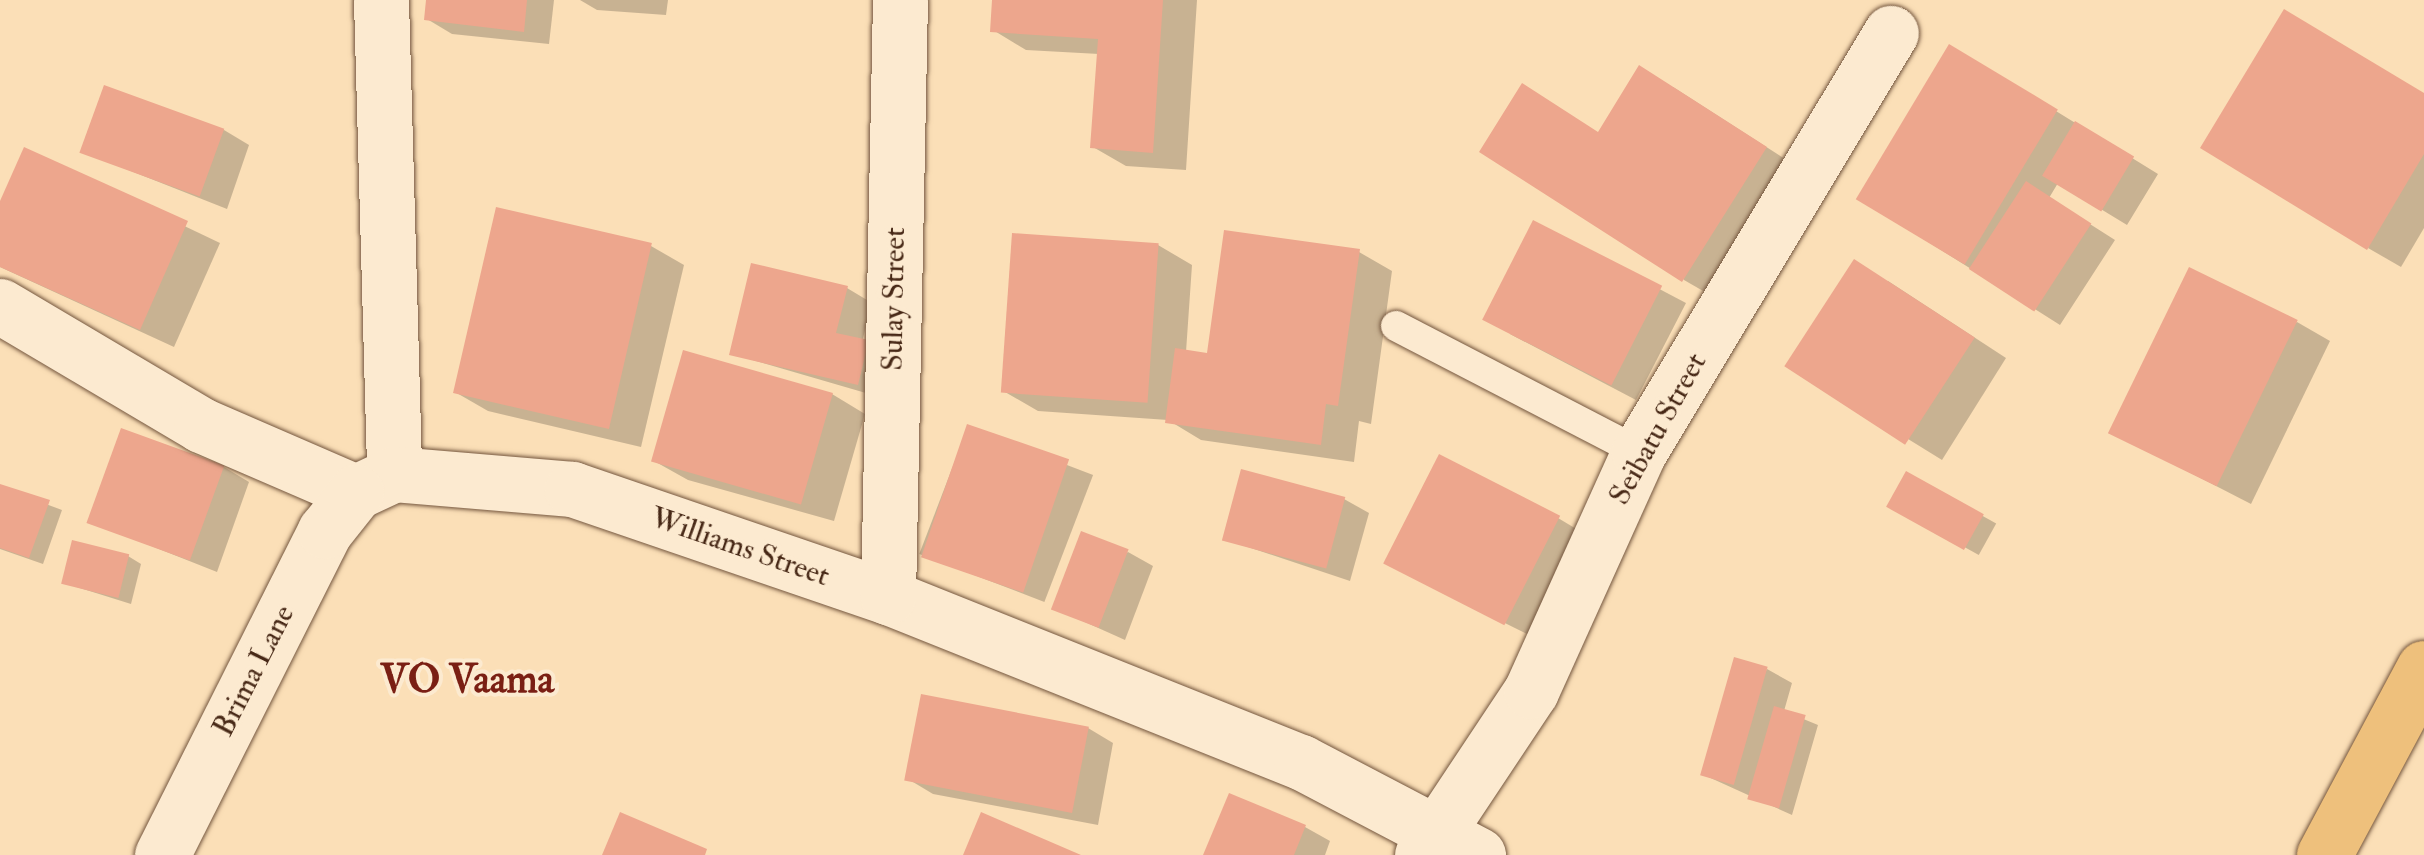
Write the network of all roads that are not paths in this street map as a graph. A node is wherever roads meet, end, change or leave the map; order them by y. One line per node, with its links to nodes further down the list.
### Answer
1 (380, 0): 7 (street)
2 (900, 0): 8 (street, Sulay Street)
3 (1892, 32): 6 (street, Seibatu Street)
4 (0, 306): 7 (street, Williams Street)
5 (1396, 326): 6 (lane)
6 (1639, 452): 10 (street, Seibatu Street)
7 (375, 483): 8 (street, Williams Street); 11 (street, Brima Lane)
8 (888, 597): 10 (street, Williams Street)
9 (2424, 668): 12 (highway)
10 (1445, 847)
11 (162, 855)
12 (2324, 855)

